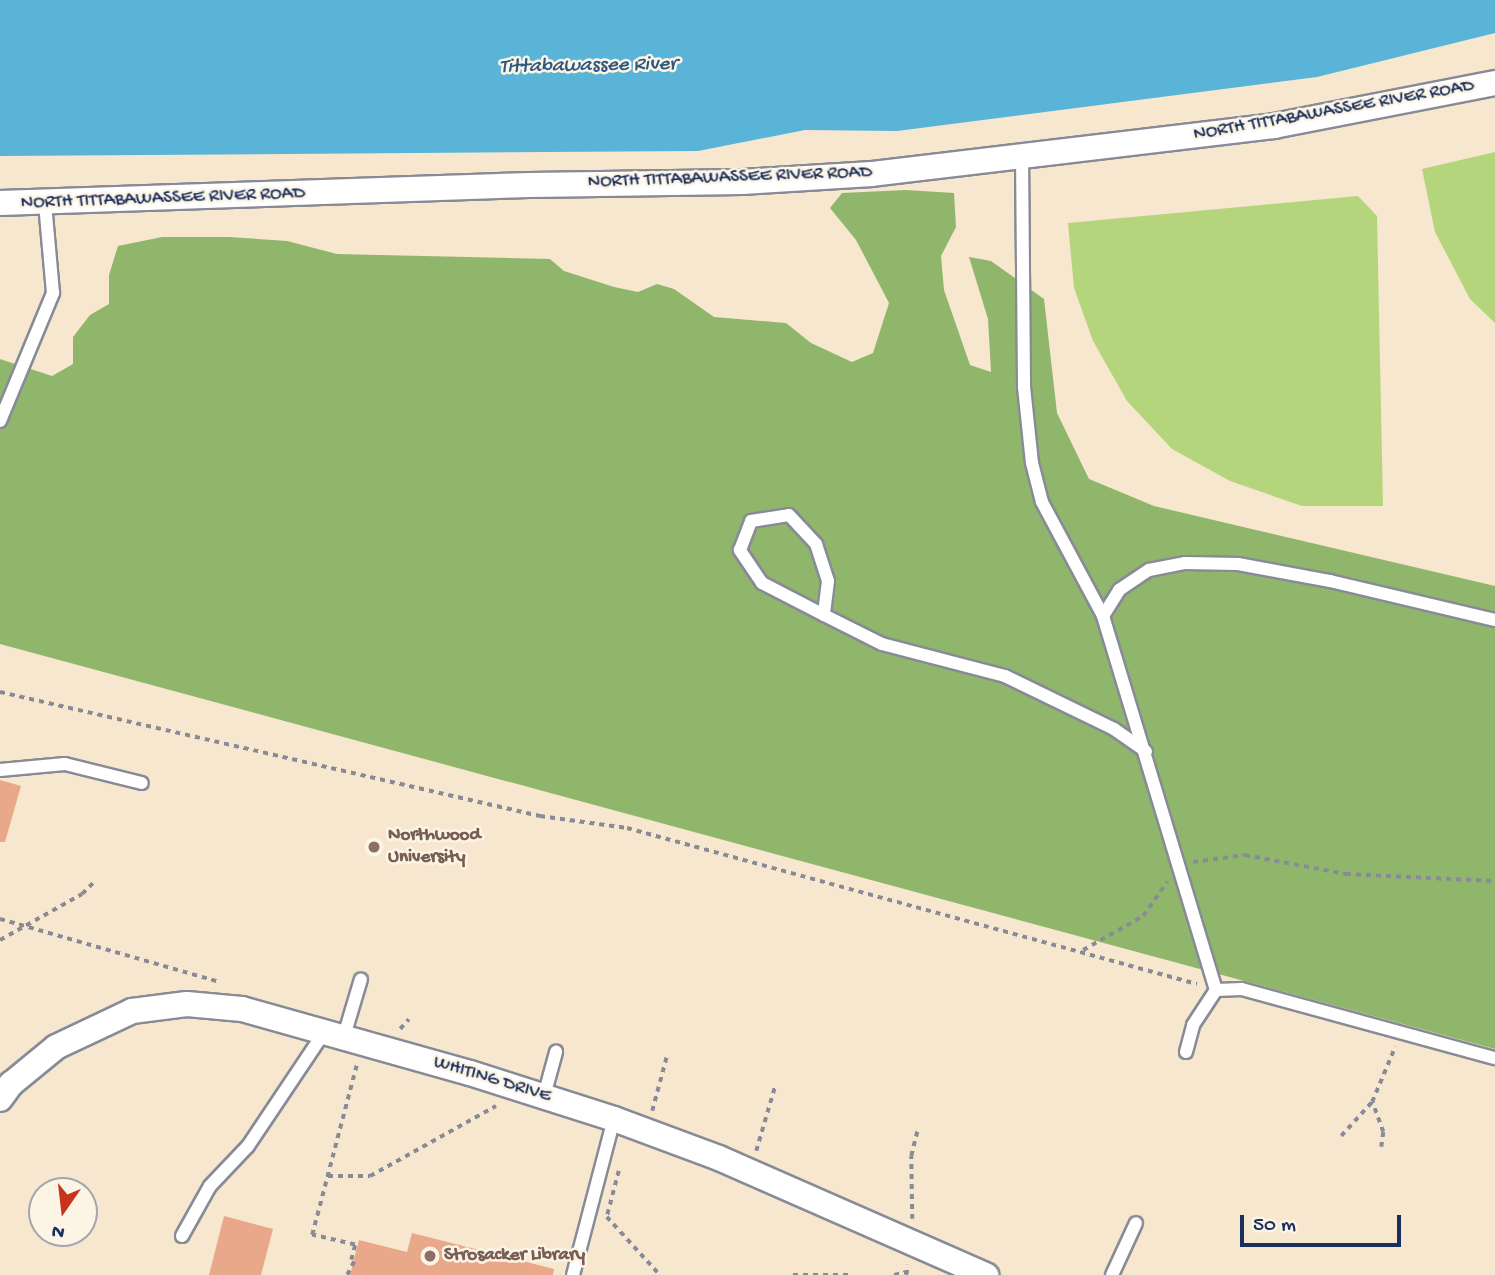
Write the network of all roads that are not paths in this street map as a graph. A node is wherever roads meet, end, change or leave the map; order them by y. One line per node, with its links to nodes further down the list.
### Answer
1 (1495, 83): 2 (street, NORTH TITTABAWASSEE RIVER ROAD)
2 (1022, 154): 4 (street, NORTH TITTABAWASSEE RIVER ROAD); 7 (lane)
3 (0, 204): 4 (street, NORTH TITTABAWASSEE RIVER ROAD)
4 (45, 205): 5 (lane)
5 (0, 421)
6 (824, 615): 6 (lane); 9 (lane)
7 (1103, 616): 8 (lane); 9 (lane)
8 (1495, 620)
9 (1147, 751): 13 (lane)
10 (0, 770): 11 (lane)
11 (142, 783)
12 (360, 979): 14 (lane)
13 (1216, 990): 16 (lane); 17 (lane)
14 (335, 1033): 18 (street, WHITING DRIVE); 19 (street, WHITING DRIVE); 22 (lane)
15 (556, 1052): 18 (lane)
16 (1186, 1052)
17 (1495, 1058)
18 (544, 1096): 20 (street, WHITING DRIVE)
19 (0, 1100)
20 (614, 1119): 23 (lane); 24 (street, WHITING DRIVE)
21 (1136, 1223): 25 (lane)
22 (182, 1236)
23 (573, 1275)
24 (986, 1275)
25 (1112, 1275)

